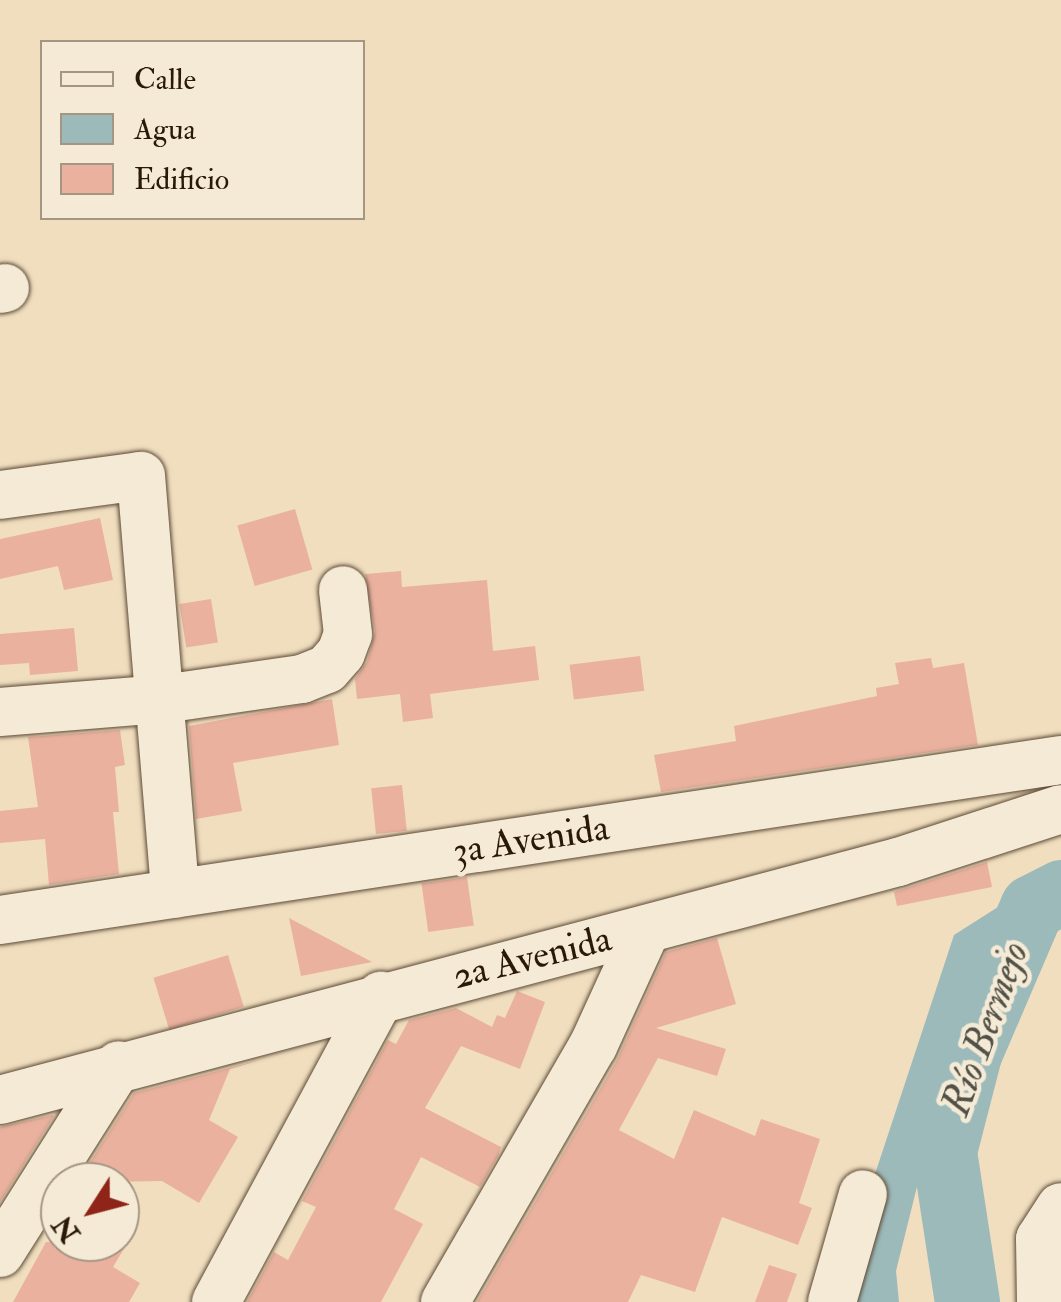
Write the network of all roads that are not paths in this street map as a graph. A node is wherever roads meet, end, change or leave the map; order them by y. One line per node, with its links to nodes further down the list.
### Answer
1 (0, 495): 3 (street)
2 (343, 590): 3 (street)
3 (162, 699): 4 (street); 7 (street)
4 (0, 712)
5 (1061, 760): 7 (street, 3a Avenida)
6 (1061, 809): 9 (street, 2a Avenida)
7 (175, 894): 8 (street, 3a Avenida)
8 (0, 920)
9 (646, 930): 10 (street, 2a Avenida); 17 (street)
10 (382, 996): 11 (street, 2a Avenida); 16 (street)
11 (119, 1065): 12 (street, 2a Avenida); 15 (street)
12 (0, 1100)
13 (862, 1194): 18 (street)
14 (1061, 1207): 19 (street)
15 (0, 1253)
16 (216, 1302)
17 (445, 1302)
18 (832, 1302)
19 (1042, 1302)

